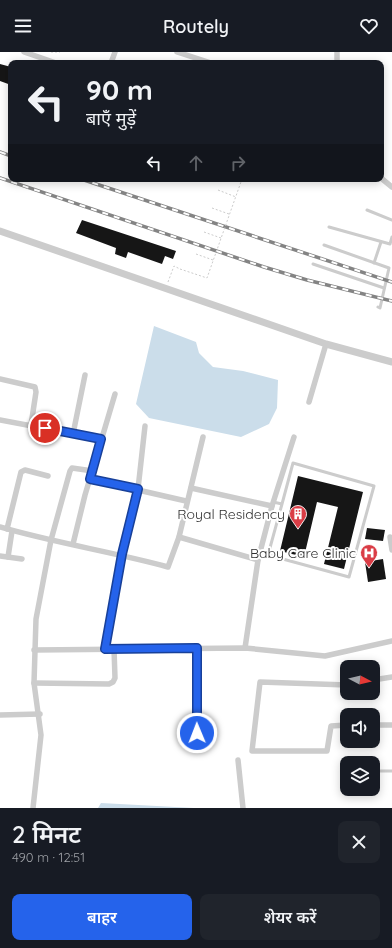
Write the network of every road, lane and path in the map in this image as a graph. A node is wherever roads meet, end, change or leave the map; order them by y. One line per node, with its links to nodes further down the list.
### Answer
1 (24, 52): 5 (street)
2 (51, 52): 3 (path)
3 (60, 52)
4 (177, 52): 6 (street)
5 (47, 60)
6 (202, 60)
7 (384, 180): 9 (street)
8 (241, 182): 11 (path, bridge)
9 (392, 187)
10 (218, 190): 11 (path)
11 (236, 197): 14 (path, bridge)
12 (212, 208): 14 (path)
13 (368, 210): 15 (lane)
14 (229, 214): 20 (path, bridge)
15 (392, 220)
16 (329, 227): 21 (lane)
17 (0, 231): 27 (street)
18 (204, 232): 20 (path)
19 (392, 237): 21 (lane)
20 (221, 238): 24 (path, bridge)
21 (382, 242): 25 (lane)
22 (324, 245): 25 (lane)
23 (196, 254): 24 (path)
24 (213, 260): 27 (path, bridge)
25 (374, 263): 28 (lane)
26 (313, 264): 28 (lane)
27 (166, 288): 30 (street)
28 (384, 288): 29 (lane)
29 (378, 307)
30 (326, 344): 31 (street); 35 (street)
31 (392, 362)
32 (85, 375): 39 (street)
33 (0, 379): 37 (street)
34 (115, 394): 42 (street)
35 (309, 402)
36 (0, 420): 37 (street)
37 (31, 425): 39 (street)
38 (145, 426): 47 (street)
39 (73, 434): 42 (street)
40 (203, 437): 46 (street)
41 (294, 437): 49 (street)
42 (101, 439): 43 (street)
43 (93, 471): 45 (street); 55 (street)
44 (48, 476): 52 (street)
45 (90, 479): 47 (street); 56 (street)
46 (191, 488): 48 (street); 49 (street)
47 (138, 489): 48 (street); 58 (street)
48 (186, 501): 53 (street)
49 (273, 504): 50 (lane); 62 (street)
50 (282, 504): 50 (lane)
51 (0, 527): 52 (street)
52 (10, 530): 55 (street); 60 (street)
53 (179, 537): 58 (street); 62 (street)
54 (390, 537): 57 (street)
55 (51, 540): 56 (street); 68 (street)
56 (73, 544): 58 (street)
57 (392, 550)
58 (122, 554): 67 (street)
59 (0, 556): 60 (street)
60 (8, 557): 61 (street)
61 (22, 559)
62 (258, 560): 66 (street)
63 (392, 641): 66 (street)
64 (114, 648): 65 (street); 67 (street); 71 (street)
65 (197, 648): 66 (street); 78 (street)
66 (245, 648)
67 (105, 649): 68 (street)
68 (34, 650): 71 (street)
69 (392, 676): 70 (street)
70 (380, 679)
71 (34, 683): 73 (street)
72 (340, 685): 75 (street)
73 (40, 714): 74 (street); 82 (street)
74 (0, 715)
75 (340, 725)
76 (380, 725): 77 (street)
77 (392, 725)
78 (197, 733)
79 (238, 760): 83 (street)
80 (380, 770): 81 (lane)
81 (392, 771)
82 (33, 808)
83 (243, 808)

